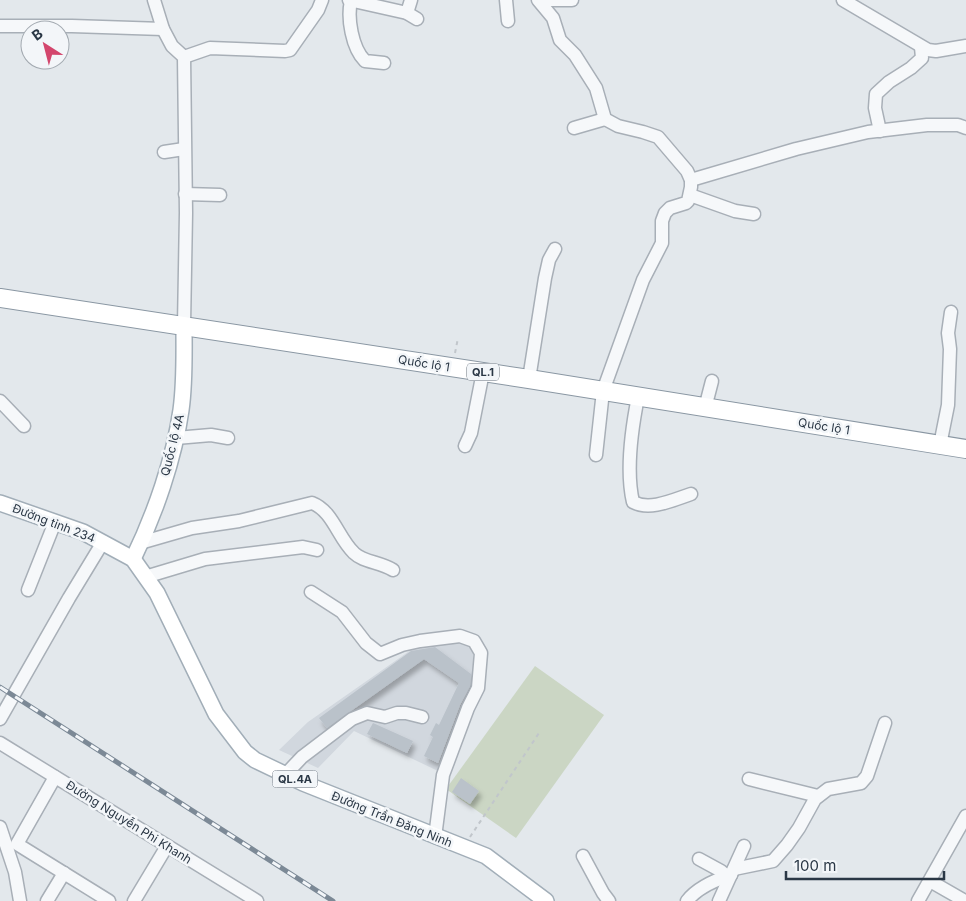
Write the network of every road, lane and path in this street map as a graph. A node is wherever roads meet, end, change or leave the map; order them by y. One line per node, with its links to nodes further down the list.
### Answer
1 (154, 0): 11 (street)
2 (322, 0): 14 (street)
3 (350, 0): 4 (street); 15 (street)
4 (411, 0)
5 (506, 0): 9 (street)
6 (539, 0): 7 (street); 16 (street)
7 (572, 0)
8 (844, 0): 13 (street)
9 (508, 21)
10 (0, 26): 11 (street)
11 (163, 29): 14 (street)
12 (966, 46): 13 (street)
13 (921, 47): 19 (street)
14 (184, 57): 20 (street)
15 (384, 63)
16 (605, 119): 17 (street); 22 (street)
17 (574, 128)
18 (966, 128): 19 (street)
19 (880, 131): 22 (street)
20 (184, 149): 21 (street); 23 (street)
21 (164, 152)
22 (691, 180): 25 (street)
23 (186, 194): 24 (street); 30 (street)
24 (220, 195)
25 (690, 195): 26 (street); 34 (street)
26 (754, 214)
27 (555, 249): 32 (street)
28 (0, 298): 30 (highway, Quốc lộ 1 / QL.1)
29 (951, 312): 41 (street)
30 (184, 326): 31 (highway, Quốc lộ 1 / QL.1); 39 (main road, Quốc lộ 4A)
31 (483, 372): 32 (highway, Quốc lộ 1 / QL.1); 42 (street)
32 (529, 379): 34 (highway, Quốc lộ 1 / QL.1)
33 (712, 381): 37 (street)
34 (603, 391): 35 (highway, Quốc lộ 1 / QL.1); 44 (street)
35 (638, 397): 37 (highway, Quốc lộ 1 / QL.1); 45 (street)
36 (0, 400): 38 (street)
37 (705, 408): 41 (highway, Quốc lộ 1 / QL.1)
38 (24, 426)
39 (176, 438): 40 (street); 49 (main road, Quốc lộ 4A)
40 (228, 438)
41 (940, 445): 43 (highway, Quốc lộ 1 / QL.1)
42 (465, 446)
43 (966, 449)
44 (596, 455)
45 (691, 494)
46 (0, 503): 47 (main road, Đường tỉnh 234)
47 (55, 522): 48 (main road, Đường tỉnh 234); 54 (street)
48 (104, 542): 51 (main road, Đường tỉnh 234); 57 (street)
49 (140, 544): 51 (main road, Quốc lộ 4A); 52 (street)
50 (317, 550): 53 (street)
51 (133, 559): 53 (main road, Đường Trần Đăng Ninh / QL.4A)
52 (392, 570)
53 (145, 577): 61 (main road, Đường Trần Đăng Ninh / QL.4A)
54 (28, 590)
55 (311, 592): 67 (street)
56 (422, 717): 61 (street)
57 (0, 719)
58 (885, 723): 64 (street)
59 (539, 733): 70 (path)
60 (0, 744): 62 (street, Đường Nguyễn Phi Khanh)
61 (285, 774): 67 (main road, Đường Trần Đăng Ninh / QL.4A)
62 (55, 777): 68 (street, Đường Nguyễn Phi Khanh); 73 (street)
63 (750, 780): 64 (street)
64 (818, 796): 74 (street)
65 (966, 816): 75 (street)
66 (0, 827): 77 (street)
67 (435, 837): 70 (main road, Đường Trần Đăng Ninh / QL.4A)
68 (167, 846): 80 (street); 81 (street, Đường Nguyễn Phi Khanh)
69 (744, 846): 74 (street)
70 (462, 848): 82 (main road, Đường Trần Đăng Ninh / QL.4A)
71 (583, 856): 83 (street)
72 (699, 859): 74 (street)
73 (64, 873): 78 (street); 79 (street)
74 (731, 874): 84 (street); 85 (street)
75 (930, 881): 76 (street); 86 (street)
76 (964, 896)
77 (20, 901)
78 (47, 901)
79 (109, 901)
80 (134, 901)
81 (257, 901)
82 (546, 901)
83 (610, 901)
84 (687, 901)
85 (719, 901)
86 (918, 901)

